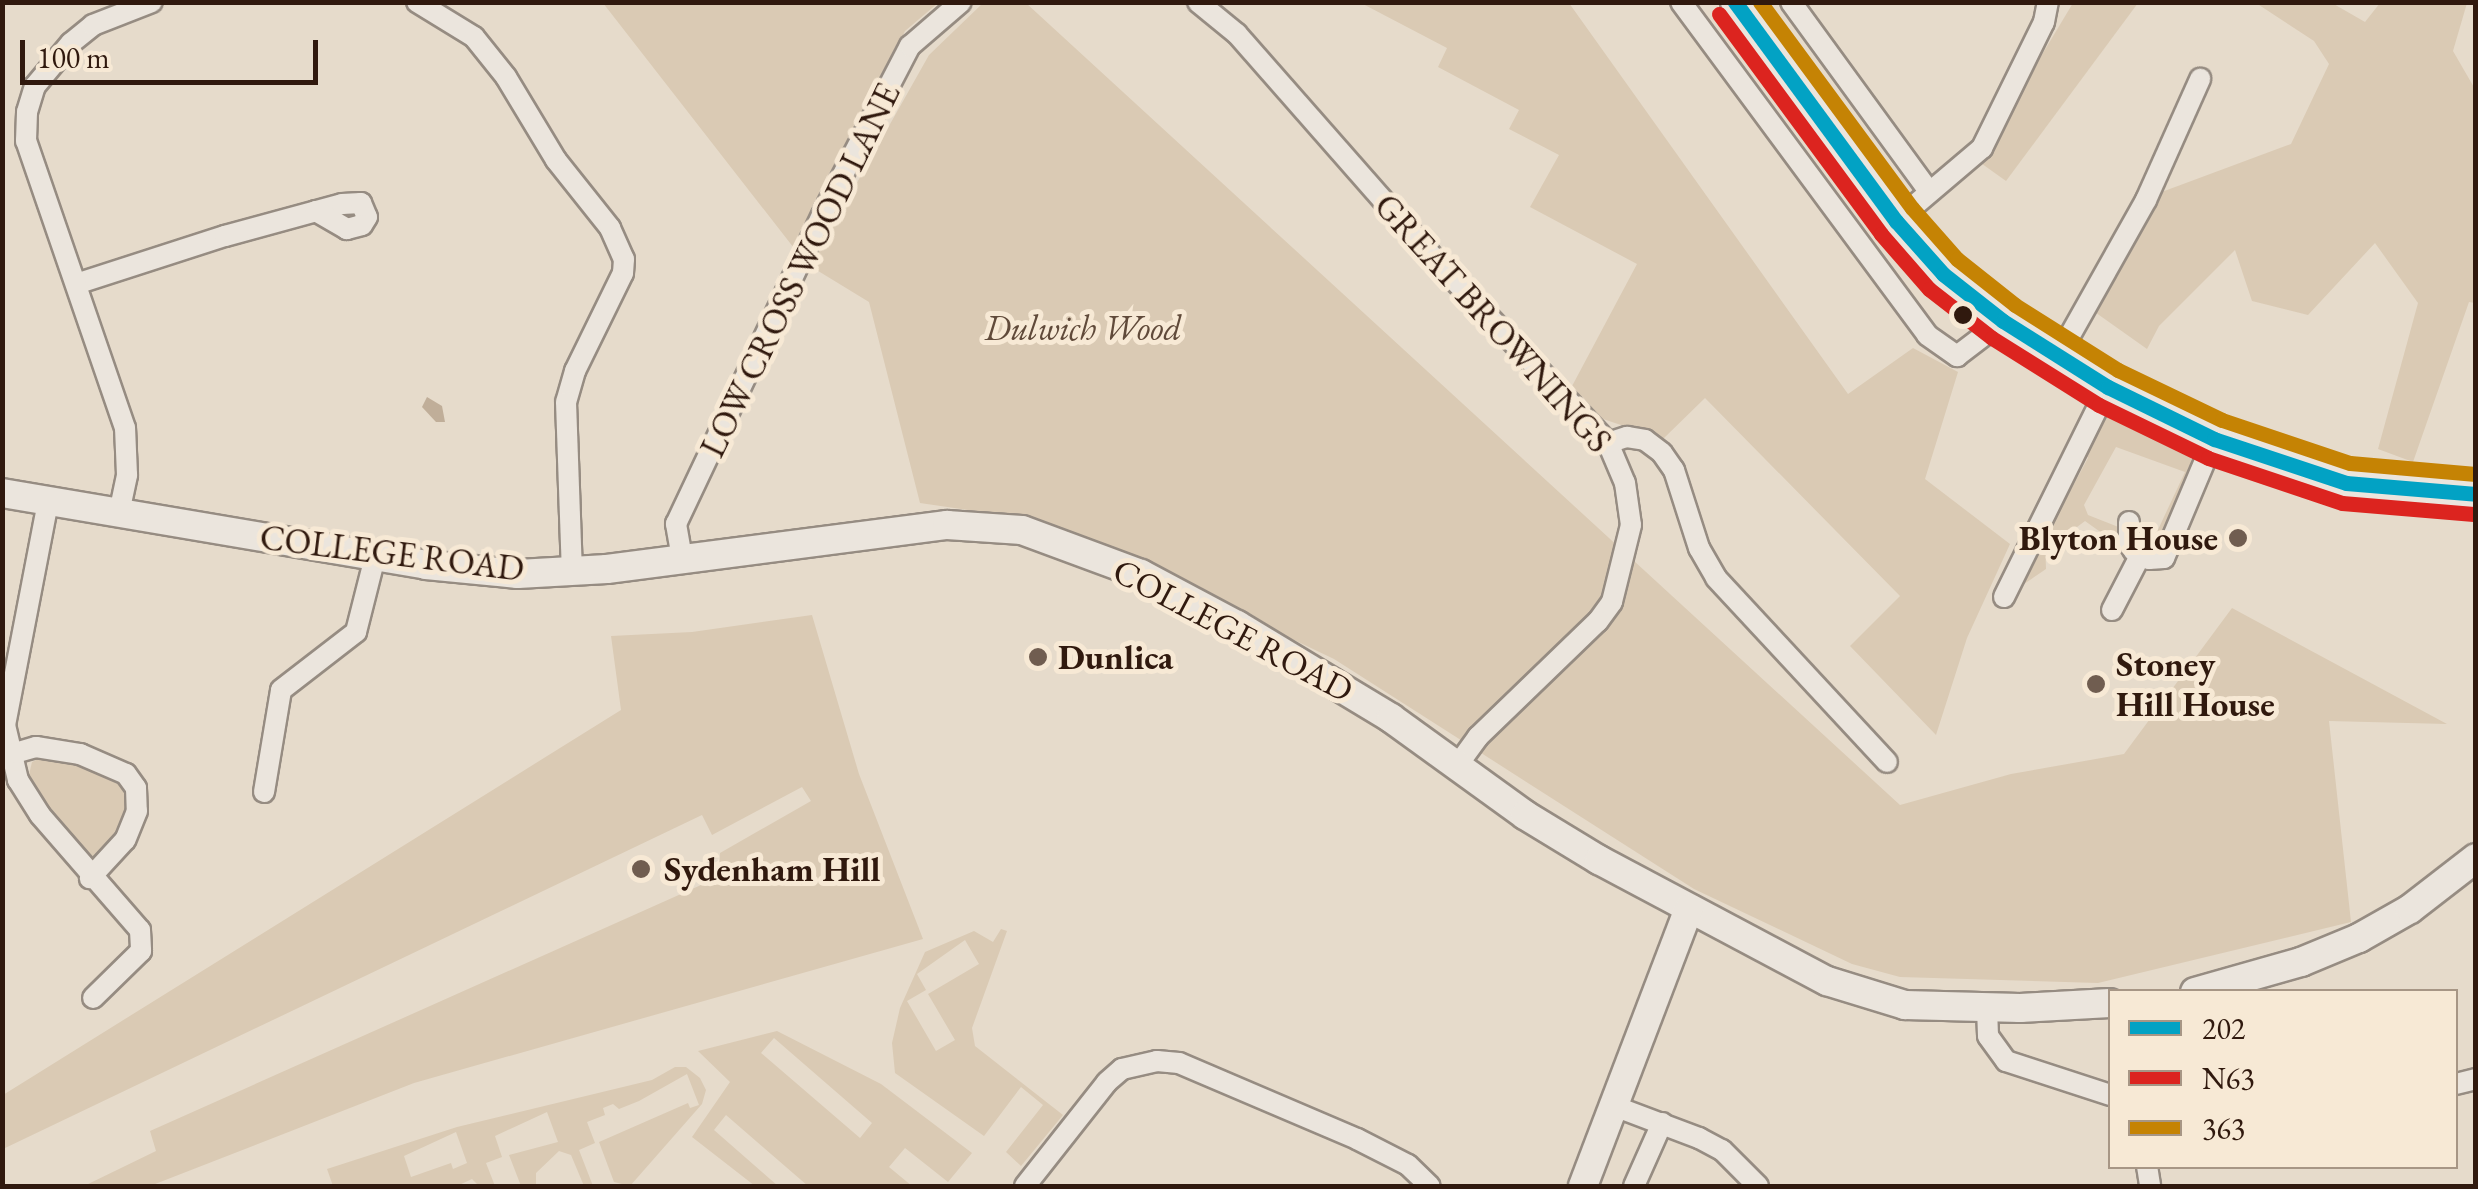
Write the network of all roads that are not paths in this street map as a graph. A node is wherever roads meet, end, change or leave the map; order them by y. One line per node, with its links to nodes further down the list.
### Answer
1 (152, 2): 13 (street)
2 (417, 2): 27 (street)
3 (961, 2): 26 (street, LOW CROSS WOOD LANE)
4 (1198, 2): 18 (street, GREAT BROWNINGS)
5 (1680, 2): 14 (street)
6 (1734, 2): 12 (street)
7 (1792, 2): 10 (street)
8 (2048, 2): 10 (street)
9 (2200, 79): 15 (street)
10 (1929, 190): 12 (street)
11 (316, 211): 13 (street)
12 (1896, 221): 14 (street)
13 (76, 284): 22 (street)
14 (2003, 321): 15 (street)
15 (2059, 355): 16 (street)
16 (2108, 386): 17 (street); 28 (street)
17 (2214, 440): 20 (street); 24 (street)
18 (1608, 443): 31 (street); 32 (street, GREAT BROWNINGS)
19 (2, 493): 21 (street, COLLEGE ROAD)
20 (2476, 494)
21 (48, 502): 22 (street, COLLEGE ROAD); 30 (street)
22 (119, 513): 25 (street, COLLEGE ROAD)
23 (2129, 522): 24 (street)
24 (2140, 556): 29 (street)
25 (375, 557): 27 (street, COLLEGE ROAD); 33 (street)
26 (682, 558): 27 (street, COLLEGE ROAD); 32 (street, COLLEGE ROAD)
27 (572, 571)
28 (2004, 597)
29 (2112, 610)
30 (16, 753): 35 (street); 35 (street)
31 (1888, 762)
32 (1458, 766): 36 (street, COLLEGE ROAD)
33 (264, 792)
34 (2471, 871): 37 (street)
35 (90, 878): 38 (street)
36 (1688, 910): 40 (street, COLLEGE ROAD); 42 (street)
37 (2206, 989)
38 (93, 998)
39 (2108, 1004): 40 (street, COLLEGE ROAD)
40 (1987, 1007): 41 (street)
41 (2108, 1093)
42 (1614, 1106): 43 (street); 46 (street)
43 (1662, 1123): 47 (street); 48 (street)
44 (1028, 1186): 45 (street)
45 (1430, 1186)
46 (1582, 1186)
47 (1634, 1186)
48 (1758, 1186)

